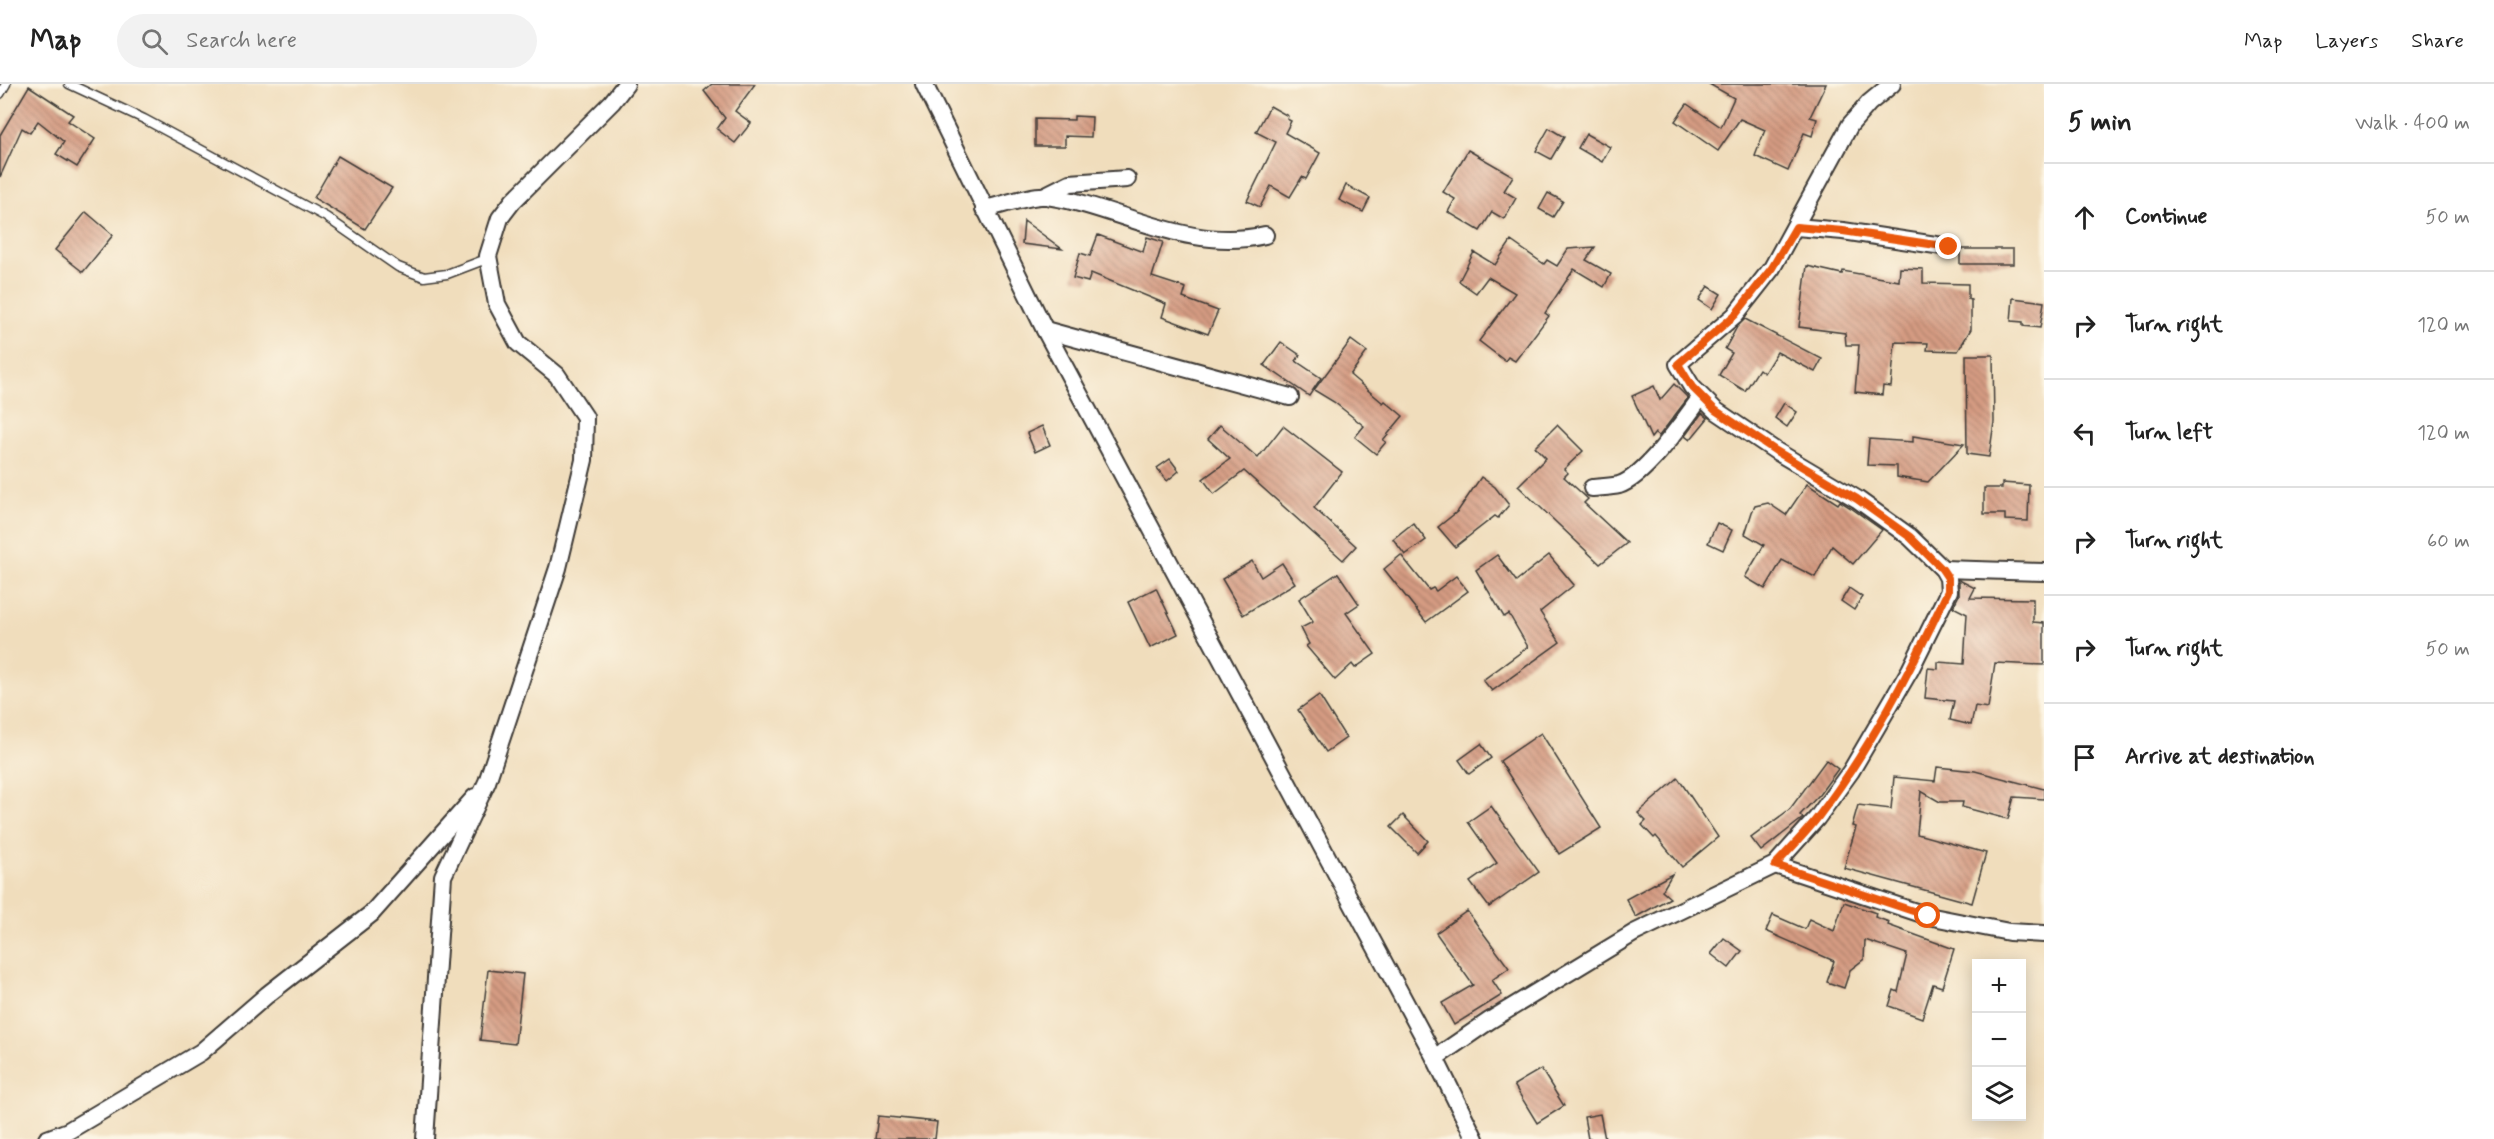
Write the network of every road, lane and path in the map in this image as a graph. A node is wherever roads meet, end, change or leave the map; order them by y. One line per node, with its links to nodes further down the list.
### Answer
1 (6, 84): 6 (lane)
2 (69, 84): 13 (lane)
3 (626, 84): 13 (street)
4 (924, 84): 9 (street)
5 (1892, 84): 10 (street)
6 (0, 94)
7 (1127, 179): 8 (street)
8 (1044, 196): 9 (street); 11 (street)
9 (984, 209): 14 (street)
10 (1796, 227): 12 (street); 16 (street)
11 (1265, 235)
12 (1949, 247)
13 (489, 258): 20 (street)
14 (1045, 330): 15 (street); 23 (street)
15 (1290, 397)
16 (1701, 397): 17 (street); 18 (street)
17 (1592, 488)
18 (1942, 569): 19 (street); 21 (street)
19 (2044, 572)
20 (487, 782): 24 (street); 25 (street)
21 (1775, 865): 22 (street); 23 (street)
22 (2044, 934)
23 (1435, 1058): 26 (street)
24 (422, 1137)
25 (47, 1139)
26 (1475, 1139)

